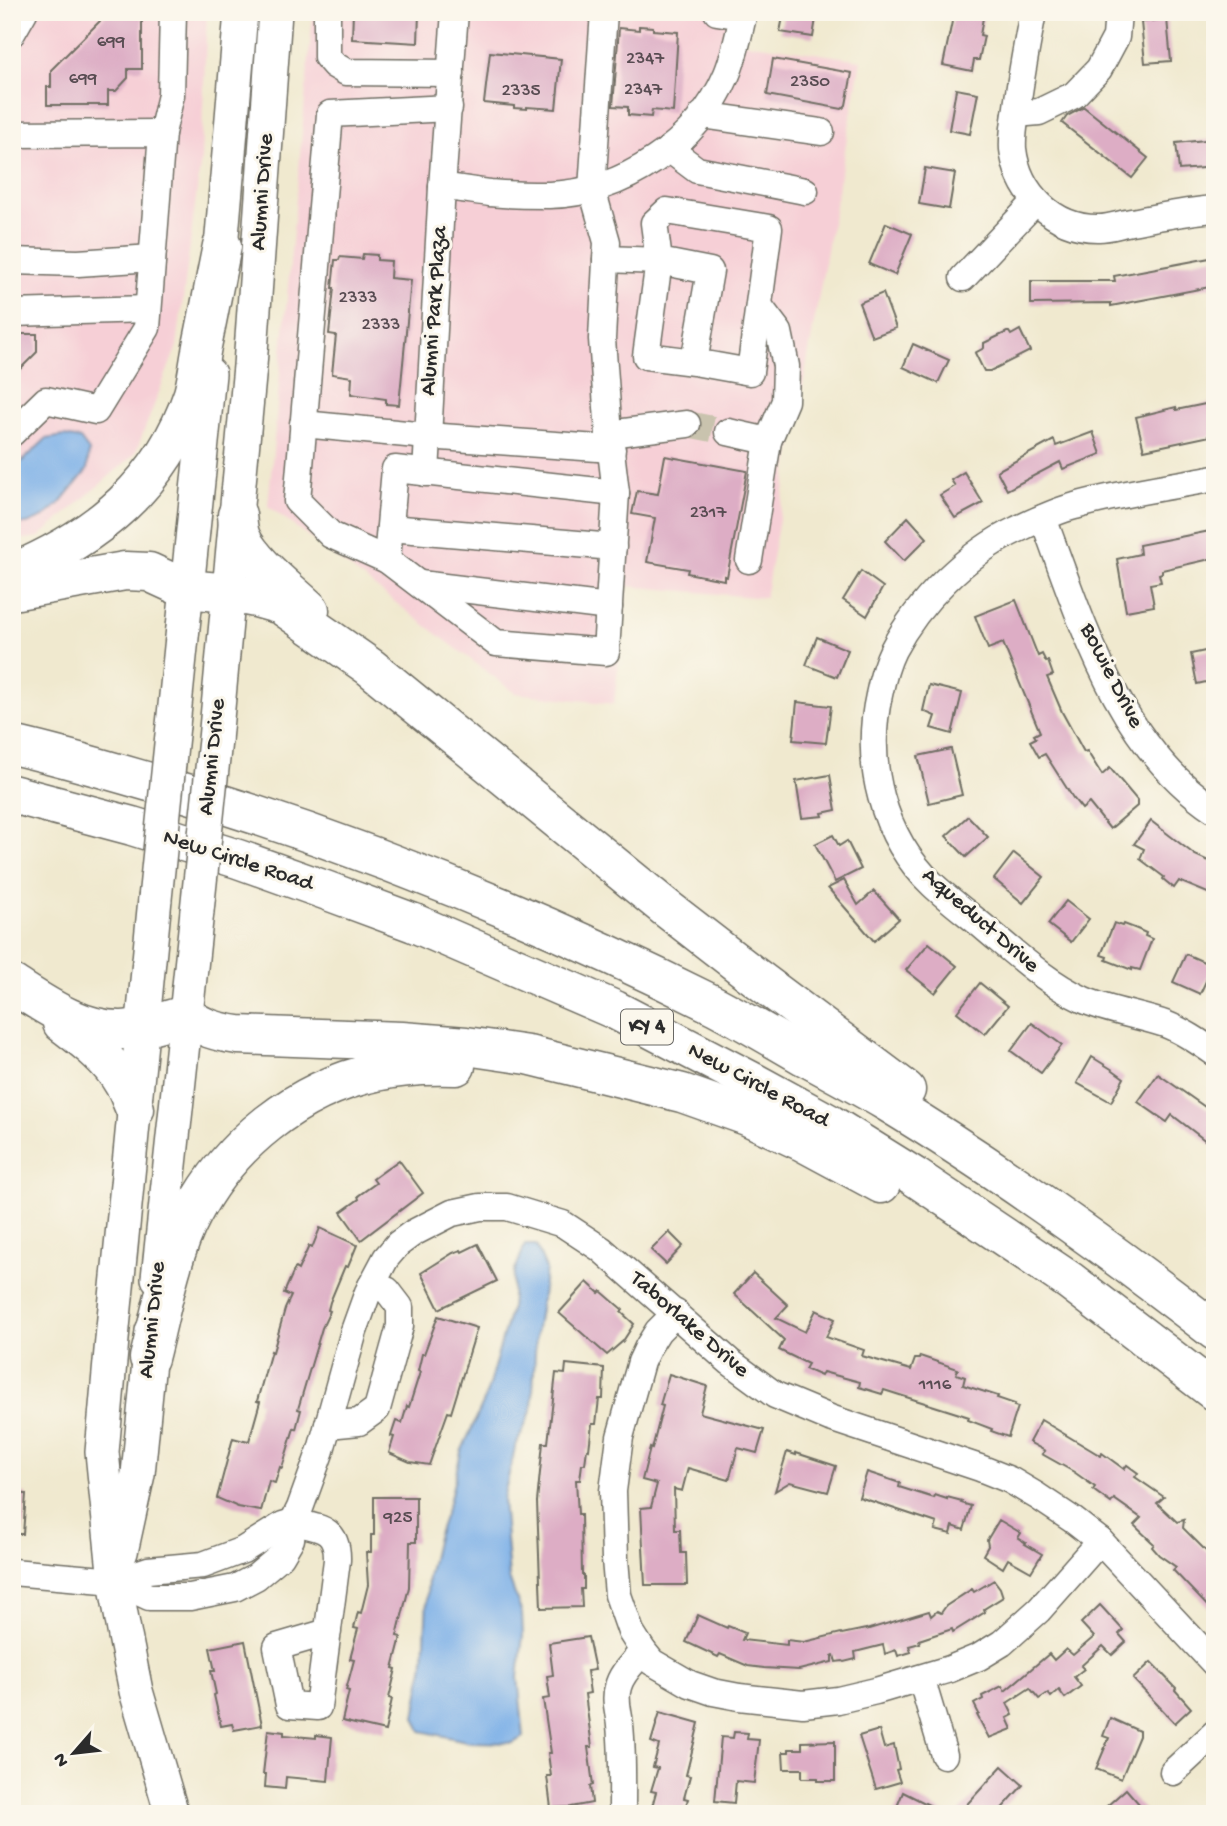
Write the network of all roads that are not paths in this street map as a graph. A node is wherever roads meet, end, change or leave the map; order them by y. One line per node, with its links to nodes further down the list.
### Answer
1 (24, 12): 11 (street)
2 (173, 12): 17 (street)
3 (241, 12): 25 (main road, Alumni Drive)
4 (275, 12): 45 (main road, Alumni Drive)
5 (327, 12): 12 (street)
6 (455, 12): 12 (street, Alumni Park Plaza)
7 (604, 12): 21 (street)
8 (1033, 12): 14 (street)
9 (1118, 12): 14 (street)
10 (734, 13): 15 (street)
11 (12, 33)
12 (451, 74): 13 (street, Alumni Park Plaza)
13 (449, 108): 20 (street, Alumni Park Plaza); 35 (street)
14 (1016, 114): 23 (street)
15 (702, 115): 16 (street); 19 (street)
16 (821, 132)
17 (162, 133): 18 (street); 26 (street)
18 (12, 134)
19 (669, 149): 21 (street); 22 (street)
20 (442, 187): 21 (street); 39 (street, Alumni Park Plaza)
21 (592, 189): 27 (street)
22 (804, 191)
23 (1036, 201): 24 (street); 30 (street)
24 (1215, 209)
25 (222, 246): 51 (highway); 53 (main road, Alumni Drive)
26 (152, 258): 28 (street); 32 (street)
27 (606, 259): 29 (street); 40 (street)
28 (12, 261)
29 (659, 261): 31 (street); 34 (street); 34 (street)
30 (963, 278)
31 (760, 307): 34 (street); 41 (street)
32 (148, 309): 33 (street); 38 (street)
33 (12, 313)
34 (694, 362)
35 (303, 424): 39 (street); 49 (street)
36 (687, 424): 40 (street)
37 (728, 432): 41 (street)
38 (12, 433)
39 (427, 436): 40 (street); 42 (street, Alumni Park Plaza)
40 (611, 441): 44 (street)
41 (768, 441): 50 (street)
42 (426, 473): 44 (street); 47 (street)
43 (1215, 478): 46 (street, Aqueduct Drive)
44 (617, 493): 48 (street)
45 (237, 515): 55 (main road, Alumni Drive); 57 (highway)
46 (1043, 518): 60 (street, Bowie Drive); 64 (street, Aqueduct Drive)
47 (390, 528): 48 (street); 49 (street)
48 (613, 547): 56 (street)
49 (387, 560): 52 (street)
50 (749, 560)
51 (12, 573)
52 (419, 584): 56 (street); 56 (street)
53 (186, 589): 54 (highway); 55 (highway); 63 (main road, Alumni Drive, bridge)
54 (12, 591)
55 (230, 593): 57 (highway); 62 (main road, Alumni Drive, bridge)
56 (609, 607)
57 (370, 667): 67 (highway)
58 (12, 745): 67 (highway, New Circle Road / KY 4)
59 (12, 794): 72 (highway, New Circle Road / KY 4)
60 (1215, 810)
61 (16, 986): 63 (highway); 65 (highway)
62 (186, 1015): 63 (highway); 66 (highway); 71 (main road, Alumni Drive)
63 (142, 1026): 65 (main road, Alumni Drive)
64 (1215, 1053)
65 (135, 1109): 80 (main road, Alumni Drive)
66 (770, 1126): 71 (highway); 73 (highway)
67 (1122, 1260): 70 (highway, New Circle Road / KY 4)
68 (371, 1286): 69 (street, Taborlake Drive); 74 (street, Taborlake Drive); 74 (street)
69 (676, 1313): 76 (street, Taborlake Drive); 82 (street)
70 (1215, 1331)
71 (149, 1358): 80 (main road, Alumni Drive)
72 (1215, 1392)
73 (1215, 1412)
74 (328, 1425): 75 (street, Taborlake Drive)
75 (293, 1522): 77 (street); 79 (street, Taborlake Drive); 81 (street)
76 (1100, 1541): 83 (street, Taborlake Drive); 84 (street)
77 (243, 1550): 79 (street); 80 (street)
78 (12, 1572): 80 (street)
79 (256, 1577): 80 (street, Taborlake Drive)
80 (115, 1581): 88 (main road, Alumni Drive)
81 (328, 1632)
82 (643, 1651): 84 (street); 89 (street)
83 (1215, 1664)
84 (921, 1678): 86 (street)
85 (1215, 1733): 87 (street)
86 (944, 1755)
87 (1173, 1772)
88 (172, 1814)
89 (622, 1814)

